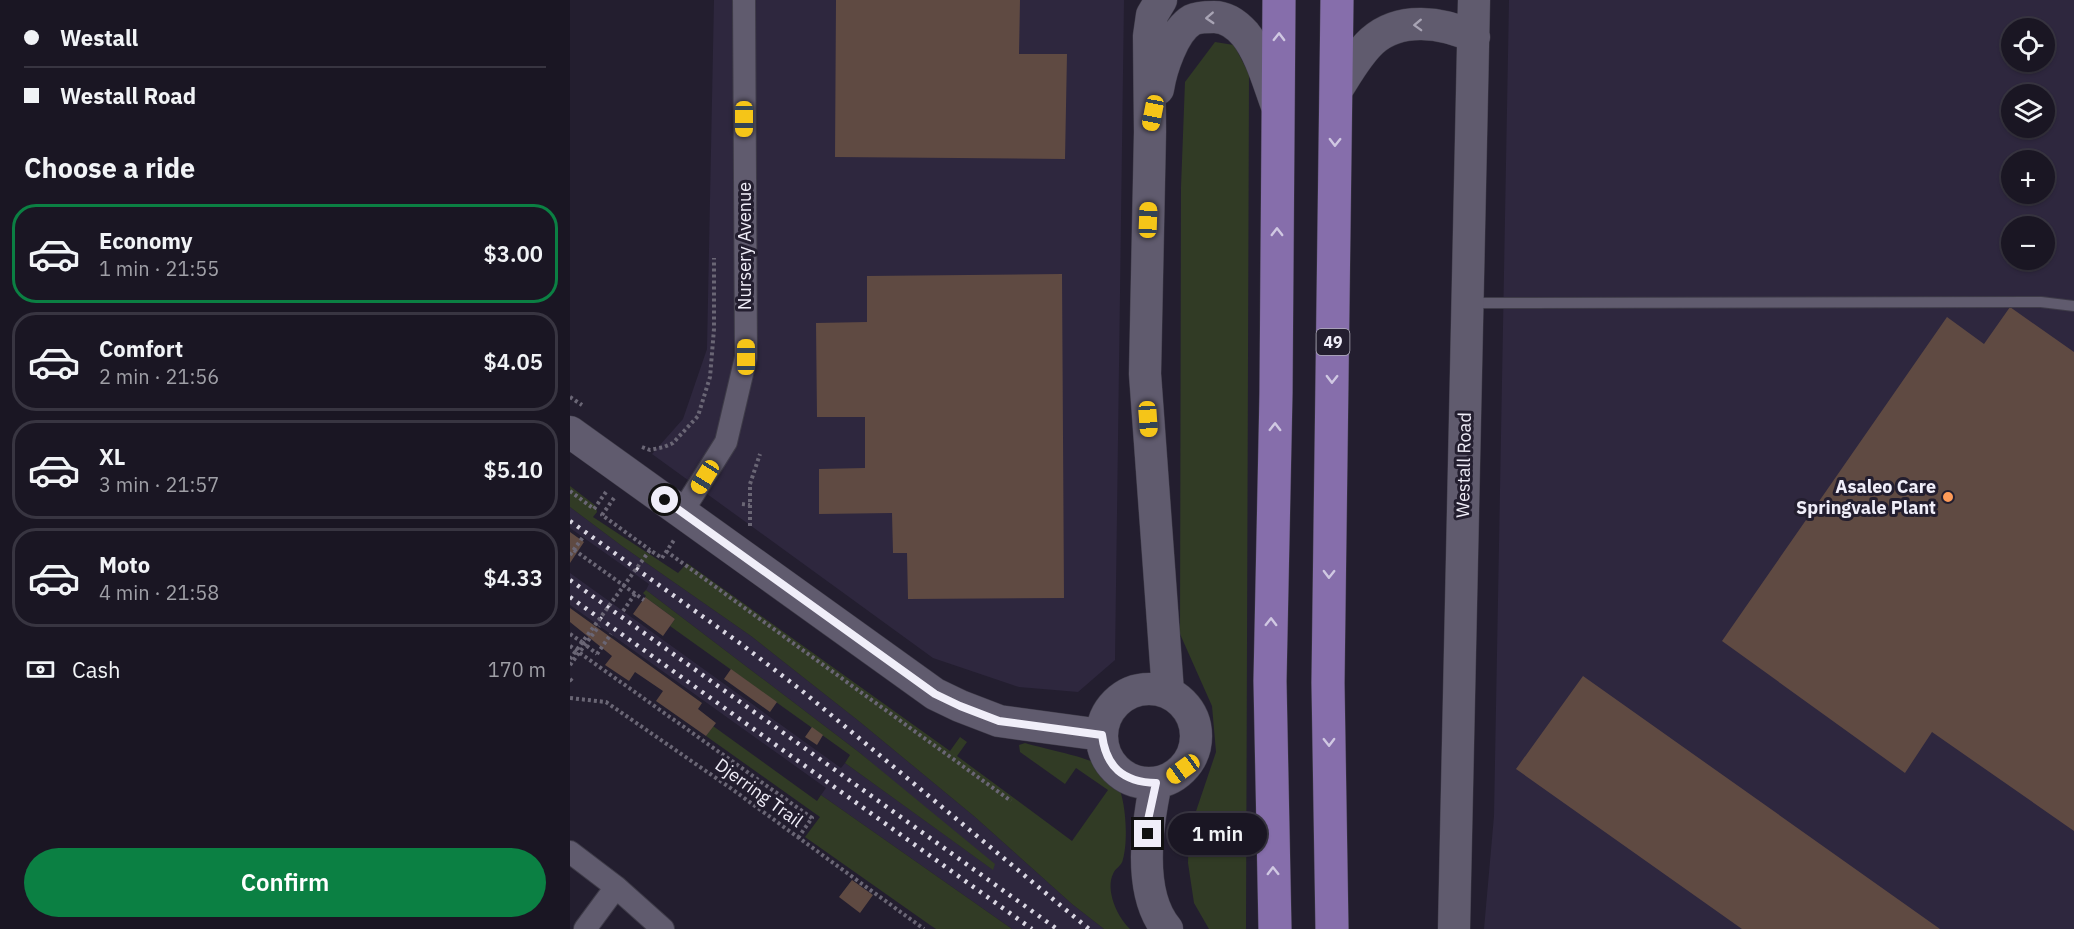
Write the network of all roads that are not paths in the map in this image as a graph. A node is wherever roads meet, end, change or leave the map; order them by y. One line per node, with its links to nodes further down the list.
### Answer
1 (744, 0): 13 (street, Nursery Avenue)
2 (1161, 0): 9 (main road)
3 (1279, 0): 8 (main road, one-way to 3)
4 (1337, 0): 7 (main road, 49)
5 (1474, 0): 6 (main road, Westall Road)
6 (1474, 37): 7 (main road, one-way to 7); 10 (main road, Westall Road)
7 (1336, 91): 23 (main road, 49, one-way to 23)
8 (1278, 107): 9 (main road, one-way to 9); 22 (main road, one-way to 8)
9 (1150, 132): 14 (main road)
10 (1468, 303): 11 (lane); 24 (main road, Westall Road)
11 (2074, 306)
12 (578, 420): 13 (main road)
13 (682, 512): 15 (main road)
14 (1168, 692): 15 (main road); 16 (main road)
15 (1102, 735): 16 (main road)
16 (1156, 783): 21 (main road)
17 (570, 852): 18 (street)
18 (616, 887): 19 (street); 20 (street)
19 (585, 929)
20 (663, 929)
21 (1167, 929)
22 (1275, 929)
23 (1332, 929)
24 (1454, 929)

